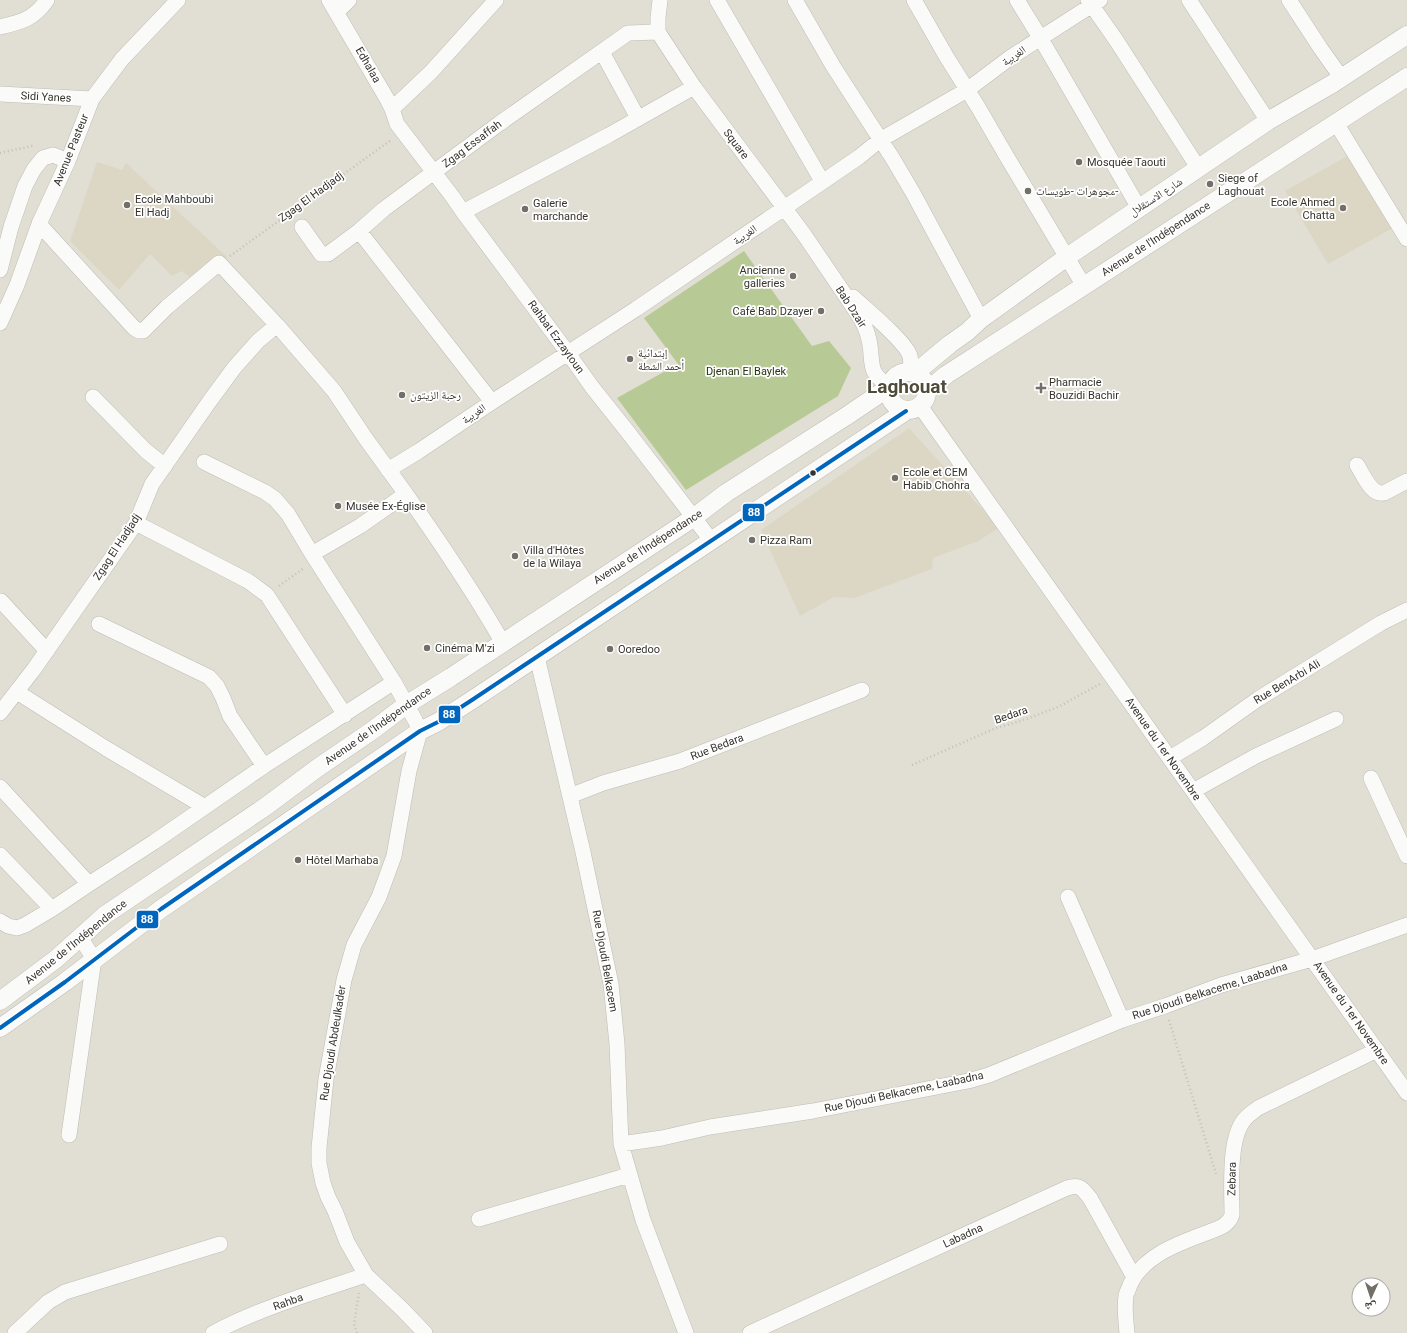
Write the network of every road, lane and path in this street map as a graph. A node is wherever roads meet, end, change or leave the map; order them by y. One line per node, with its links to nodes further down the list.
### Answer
1 (47, 0): 14 (street)
2 (178, 0): 24 (street, Avenue Pasteur)
3 (349, 0): 13 (street)
4 (496, 0): 25 (street)
5 (717, 0): 36 (street)
6 (795, 0): 30 (street)
7 (914, 0): 22 (street)
8 (1017, 0): 17 (street)
9 (1189, 0): 27 (street)
10 (1289, 0): 19 (street)
11 (660, 2): 15 (street)
12 (1093, 2): 17 (street, الغربية); 34 (street)
13 (333, 6): 25 (street, Edhalaa)
14 (0, 27)
15 (658, 32): 18 (street, Zgag Essaffah); 21 (street, Square)
16 (1407, 35): 19 (main road, شارع الاستقلال)
17 (1041, 38): 22 (street, الغربية); 37 (street)
18 (602, 52): 26 (street); 35 (street, Zgag Essaffah)
19 (1341, 76): 27 (main road, شارع الاستقلال)
20 (1407, 77): 28 (main road, Avenue de l'Indépendance)
21 (694, 87): 26 (street); 38 (street, Square)
22 (967, 90): 30 (street, الغربية); 44 (street)
23 (0, 94): 24 (street, Sidi Yanes)
24 (92, 99): 33 (street, Avenue Pasteur)
25 (392, 109): 29 (street, Edhalaa)
26 (638, 118): 39 (street)
27 (1268, 121): 34 (main road, شارع الاستقلال)
28 (1336, 123): 43 (street); 48 (main road, Avenue de l'Indépendance)
29 (403, 131): 35 (street, Rahbat Ezzaytoun); 45 (path, Zgag El Hadjadj)
30 (880, 140): 36 (street, الغربية); 50 (street)
31 (0, 152): 32 (path)
32 (53, 155): 33 (street); 46 (street)
33 (68, 161): 40 (street, Avenue Pasteur)
34 (1199, 169): 37 (main road, شارع الاستقلال)
35 (435, 172): 39 (street, Rahbat Ezzaytoun); 42 (street, Zgag Essaffah)
36 (822, 181): 38 (street, الغربية)
37 (1139, 208): 44 (main road, شارع الاستقلال)
38 (784, 209): 47 (street, Square); 52 (street, الغربية)
39 (463, 212): 52 (street, Rahbat Ezzaytoun)
40 (39, 224): 45 (street); 49 (street, Avenue Pasteur)
41 (302, 227): 42 (street, Zgag Essaffah)
42 (359, 231): 56 (street)
43 (1407, 239)
44 (1067, 257): 48 (street); 50 (main road, شارع الاستقلال)
45 (220, 263): 51 (street)
46 (0, 270)
47 (832, 278): 53 (street, Bab Dzair); 54 (street, Bab Dzair)
48 (1084, 286): 57 (main road, Avenue de l'Indépendance)
49 (1, 315)
50 (981, 319): 53 (main road, شارع الاستقلال)
51 (277, 325): 60 (street, Zgag El Hadjadj); 61 (street)
52 (568, 353): 56 (street, الغربية); 64 (street, Rahbat Ezzaytoun)
53 (913, 373): 54 (main road); 57 (main road, Bab Dzair)
54 (889, 386): 57 (main road, Bab Dzair); 64 (main road, Avenue de l'Indépendance)
55 (93, 397): 60 (street)
56 (492, 402): 61 (street, الغربية)
57 (918, 403): 66 (main road, Avenue de l'Indépendance); 75 (street, Avenue du 1er Novembre)
58 (204, 462): 67 (street)
59 (1357, 464): 62 (street)
60 (164, 466): 65 (street, Zgag El Hadjadj)
61 (388, 470): 63 (street)
62 (1407, 481)
63 (406, 494): 67 (street); 72 (street)
64 (693, 518): 66 (street, Rahbat Ezzaytoun); 72 (main road, Avenue de l'Indépendance)
65 (136, 523): 68 (street); 73 (street, Zgag El Hadjadj)
66 (711, 540): 74 (main road, Avenue de l'Indépendance)
67 (313, 557): 68 (path); 76 (street)
68 (267, 595): 81 (street)
69 (1, 601): 73 (street)
70 (1407, 610): 84 (street, Rue BenArbi Ali)
71 (99, 624): 86 (street)
72 (503, 642): 79 (main road, Avenue de l'Indépendance)
73 (47, 651): 78 (street, Zgag El Hadjadj)
74 (537, 657): 83 (main road, Avenue de l'Indépendance); 90 (street, Rue Djoudi Belkacem)
75 (1112, 677): 84 (street, Avenue du 1er Novembre); 85 (path, Bedara)
76 (394, 682): 79 (street); 81 (street)
77 (862, 690): 90 (street, Rue Bedara)
78 (17, 692): 80 (street, Zgag El Hadjadj); 91 (street)
79 (406, 705): 83 (street); 99 (main road, Avenue de l'Indépendance)
80 (0, 713)
81 (345, 715): 86 (street)
82 (1336, 719): 89 (street)
83 (420, 732): 100 (main road, Avenue de l'Indépendance); 114 (street, Rue Djoudi Abdeulkader)
84 (1170, 758): 89 (street, Avenue du 1er Novembre)
85 (912, 765)
86 (264, 766): 91 (street)
87 (1371, 778): 93 (street)
88 (0, 787): 94 (street)
89 (1193, 791): 101 (street, Avenue du 1er Novembre)
90 (570, 796): 109 (street, Rue Djoudi Belkacem)
91 (205, 808): 94 (street)
92 (0, 855): 96 (street)
93 (1407, 856)
94 (89, 884): 96 (street)
95 (1068, 897): 104 (street)
96 (52, 909): 97 (street)
97 (0, 921)
98 (1407, 925): 101 (street, Rue Djoudi Belkaceme, Laabadna)
99 (80, 937): 100 (street); 102 (main road, Avenue de l'Indépendance)
100 (94, 959): 105 (main road, Avenue de l'Indépendance); 108 (street)
101 (1312, 959): 103 (street, Rue Djoudi Belkaceme, Laabadna); 106 (street, Avenue du 1er Novembre)
102 (0, 1001)
103 (1165, 1006): 104 (street, Rue Djoudi Belkaceme, Laabadna); 110 (path)
104 (1122, 1020): 109 (street, Rue Djoudi Belkaceme, Laabadna)
105 (0, 1028)
106 (1377, 1050): 107 (street, Avenue du 1er Novembre); 115 (street, Zebara)
107 (1407, 1093)
108 (69, 1135)
109 (621, 1144): 111 (street, Rue Djoudi Belkacem)
110 (1216, 1174)
111 (629, 1175): 112 (street); 120 (street, Rue Djoudi Belkacem)
112 (479, 1219)
113 (220, 1244): 116 (street)
114 (366, 1275): 117 (street, Rahba); 118 (path); 119 (street, Rue Djoudi Abdeulkader)
115 (1134, 1277): 121 (street, Labadna); 122 (street, Zebara)
116 (15, 1333)
117 (213, 1333)
118 (357, 1333)
119 (425, 1333)
120 (686, 1333)
121 (750, 1333)
122 (1127, 1333)

